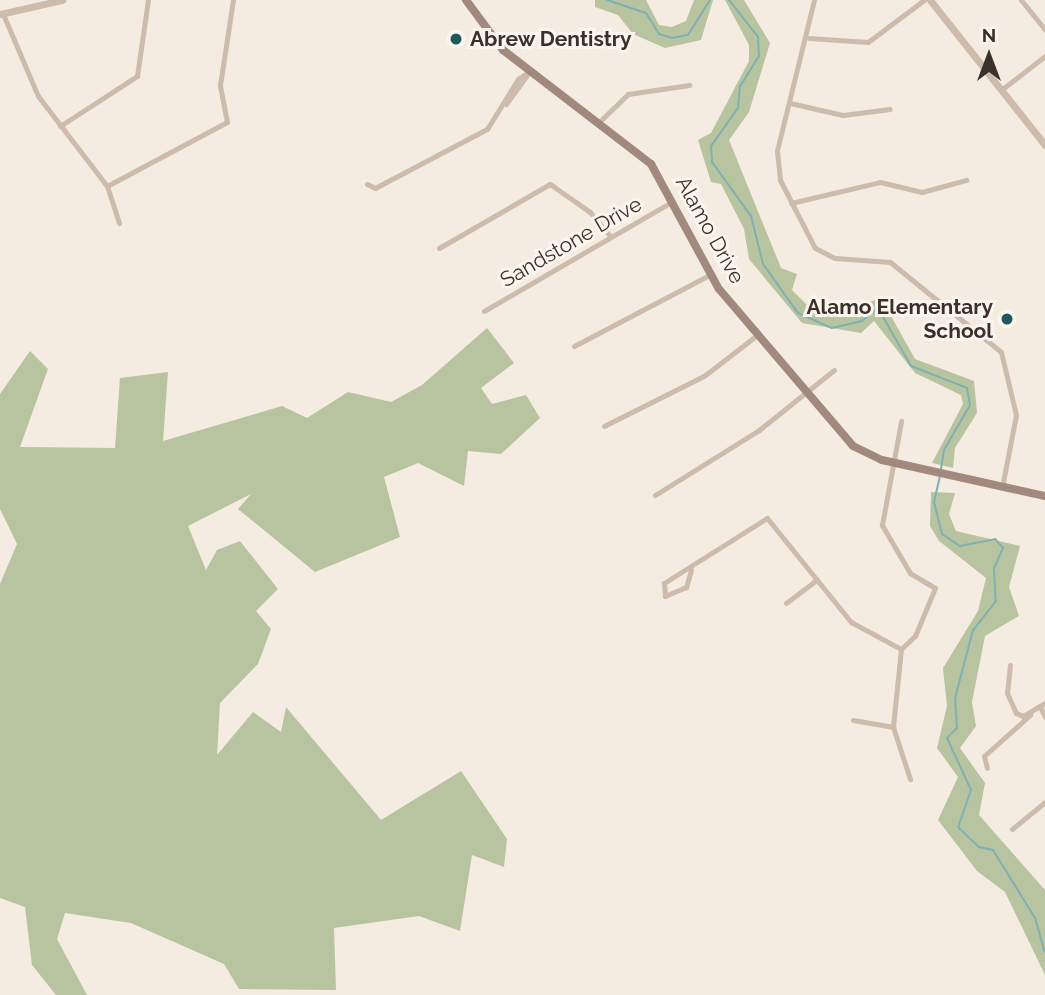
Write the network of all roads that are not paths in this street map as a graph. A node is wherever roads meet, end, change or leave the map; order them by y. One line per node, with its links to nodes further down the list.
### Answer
1 (62, 0): 9 (street)
2 (148, 0): 19 (street)
3 (233, 0): 23 (street)
4 (466, 0): 13 (main road, Alamo Drive)
5 (814, 0): 11 (street)
6 (924, 0): 11 (street)
7 (930, 0): 15 (street)
8 (1021, 0): 10 (street)
9 (2, 14): 19 (street)
10 (1045, 30)
11 (809, 38): 16 (street)
12 (1045, 56): 15 (street)
13 (530, 71): 18 (main road, Alamo Drive); 22 (street)
14 (689, 85): 18 (street)
15 (1001, 90): 20 (street)
16 (790, 103): 17 (street); 25 (street)
17 (890, 109)
18 (599, 122): 24 (main road, Alamo Drive)
19 (60, 126): 23 (street)
20 (1045, 145)
21 (966, 180): 25 (street)
22 (367, 184)
23 (107, 186): 26 (street)
24 (674, 200): 27 (street, Sandstone Drive); 29 (main road, Alamo Drive)
25 (791, 202): 38 (street)
26 (119, 223)
27 (610, 236): 28 (street); 30 (street, Sandstone Drive)
28 (439, 248)
29 (711, 274): 31 (main road, Alamo Drive); 32 (street)
30 (484, 311)
31 (757, 335): 34 (main road, Alamo Drive); 36 (street)
32 (574, 346)
33 (834, 370): 34 (street)
34 (805, 392): 37 (main road, Alamo Drive); 39 (street)
35 (901, 421): 37 (street)
36 (604, 426)
37 (892, 463): 38 (main road, Alamo Drive); 44 (street)
38 (1002, 487): 40 (main road, Alamo Drive)
39 (655, 495)
40 (1045, 496)
41 (691, 570): 41 (street); 42 (street)
42 (817, 580): 43 (street); 44 (street)
43 (786, 603)
44 (901, 649): 50 (street)
45 (1010, 665): 47 (street)
46 (1042, 705): 47 (street); 48 (street)
47 (1032, 713): 51 (street)
48 (1045, 717)
49 (853, 720): 50 (street)
50 (893, 727): 52 (street)
51 (987, 768)
52 (910, 779)
53 (1045, 802): 54 (street)
54 (1012, 829)

